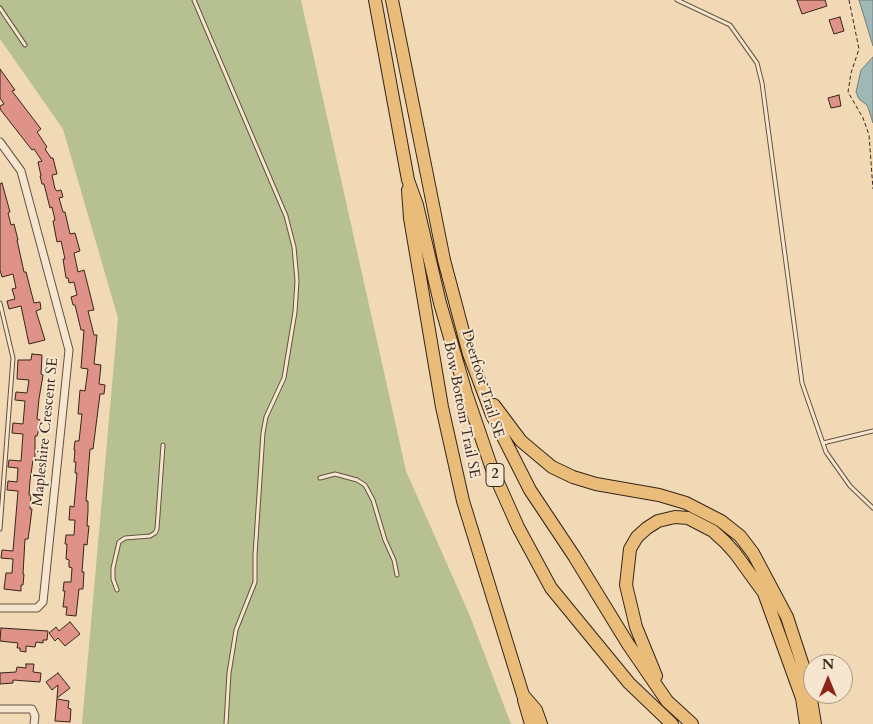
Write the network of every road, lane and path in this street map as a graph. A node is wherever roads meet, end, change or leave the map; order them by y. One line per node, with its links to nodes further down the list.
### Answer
1 (194, 0): 27 (lane)
2 (375, 0): 9 (highway, Deerfoot Trail SE / 2)
3 (392, 0): 12 (highway, Deerfoot Trail SE / 2)
4 (677, 0): 14 (lane)
5 (849, 0): 10 (path)
6 (0, 8): 7 (lane)
7 (25, 45)
8 (0, 142): 21 (street, Mapleshire Crescent SE)
9 (408, 180): 22 (highway, Bow Bottom Trail SE); 30 (highway, Deerfoot Trail SE / 2)
10 (873, 189)
11 (0, 303): 18 (lane)
12 (482, 389): 23 (highway, Deerfoot Trail SE / 2); 32 (highway, Bow Bottom Trail SE)
13 (873, 431): 14 (lane)
14 (823, 443): 17 (lane)
15 (163, 445): 20 (lane)
16 (320, 478): 19 (lane)
17 (873, 508)
18 (0, 529)
19 (397, 575)
20 (117, 590)
21 (0, 608)
22 (523, 695): 28 (highway); 29 (highway, Bow Bottom Trail SE)
23 (667, 701): 25 (highway, Deerfoot Trail SE / 2); 31 (highway)
24 (0, 708): 26 (street)
25 (690, 722)
26 (34, 724)
27 (226, 724)
28 (531, 724)
29 (541, 724)
30 (672, 724)
31 (806, 724)
32 (815, 724)

